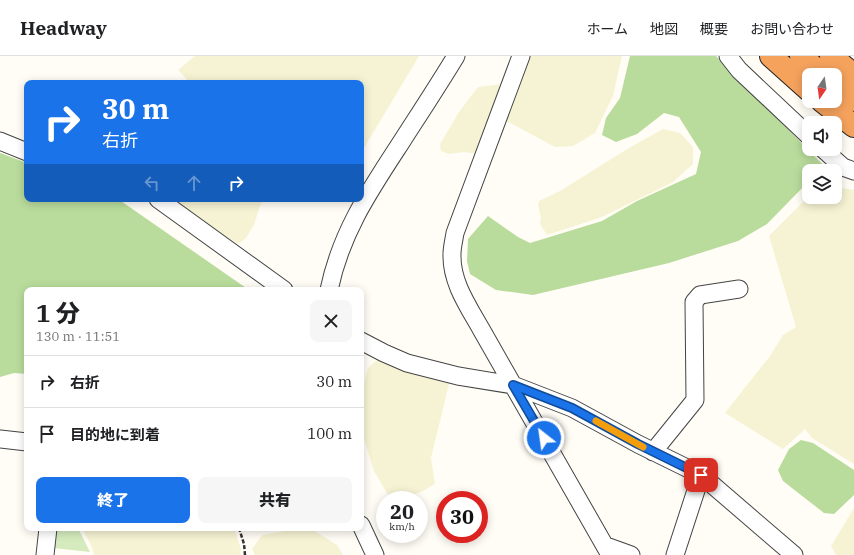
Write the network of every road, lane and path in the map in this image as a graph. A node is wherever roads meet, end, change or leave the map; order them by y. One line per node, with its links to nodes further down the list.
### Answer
1 (456, 56): 19 (street)
2 (521, 56): 26 (street)
3 (728, 56): 14 (street)
4 (771, 56): 9 (highway)
5 (801, 56): 7 (highway)
6 (831, 56): 8 (highway)
7 (815, 68)
8 (854, 75)
9 (802, 84)
10 (842, 91): 11 (highway)
11 (854, 100)
12 (831, 108): 13 (highway)
13 (854, 126)
14 (802, 129)
15 (0, 141): 16 (street)
16 (24, 151)
17 (830, 156): 18 (street)
18 (854, 171)
19 (364, 200)
20 (162, 202): 22 (street)
21 (363, 202): 23 (street)
22 (280, 287)
23 (330, 287)
24 (739, 289): 29 (street)
25 (364, 343): 26 (street)
26 (513, 385): 29 (street); 34 (street)
27 (0, 439): 28 (street)
28 (24, 442)
29 (653, 452): 30 (street)
30 (701, 475): 39 (street); 40 (street)
31 (48, 531): 35 (street)
32 (241, 531): 36 (path)
33 (364, 531): 37 (street)
34 (608, 550): 38 (street)
35 (45, 555)
36 (245, 555)
37 (375, 555)
38 (631, 555)
39 (675, 555)
40 (794, 555)

